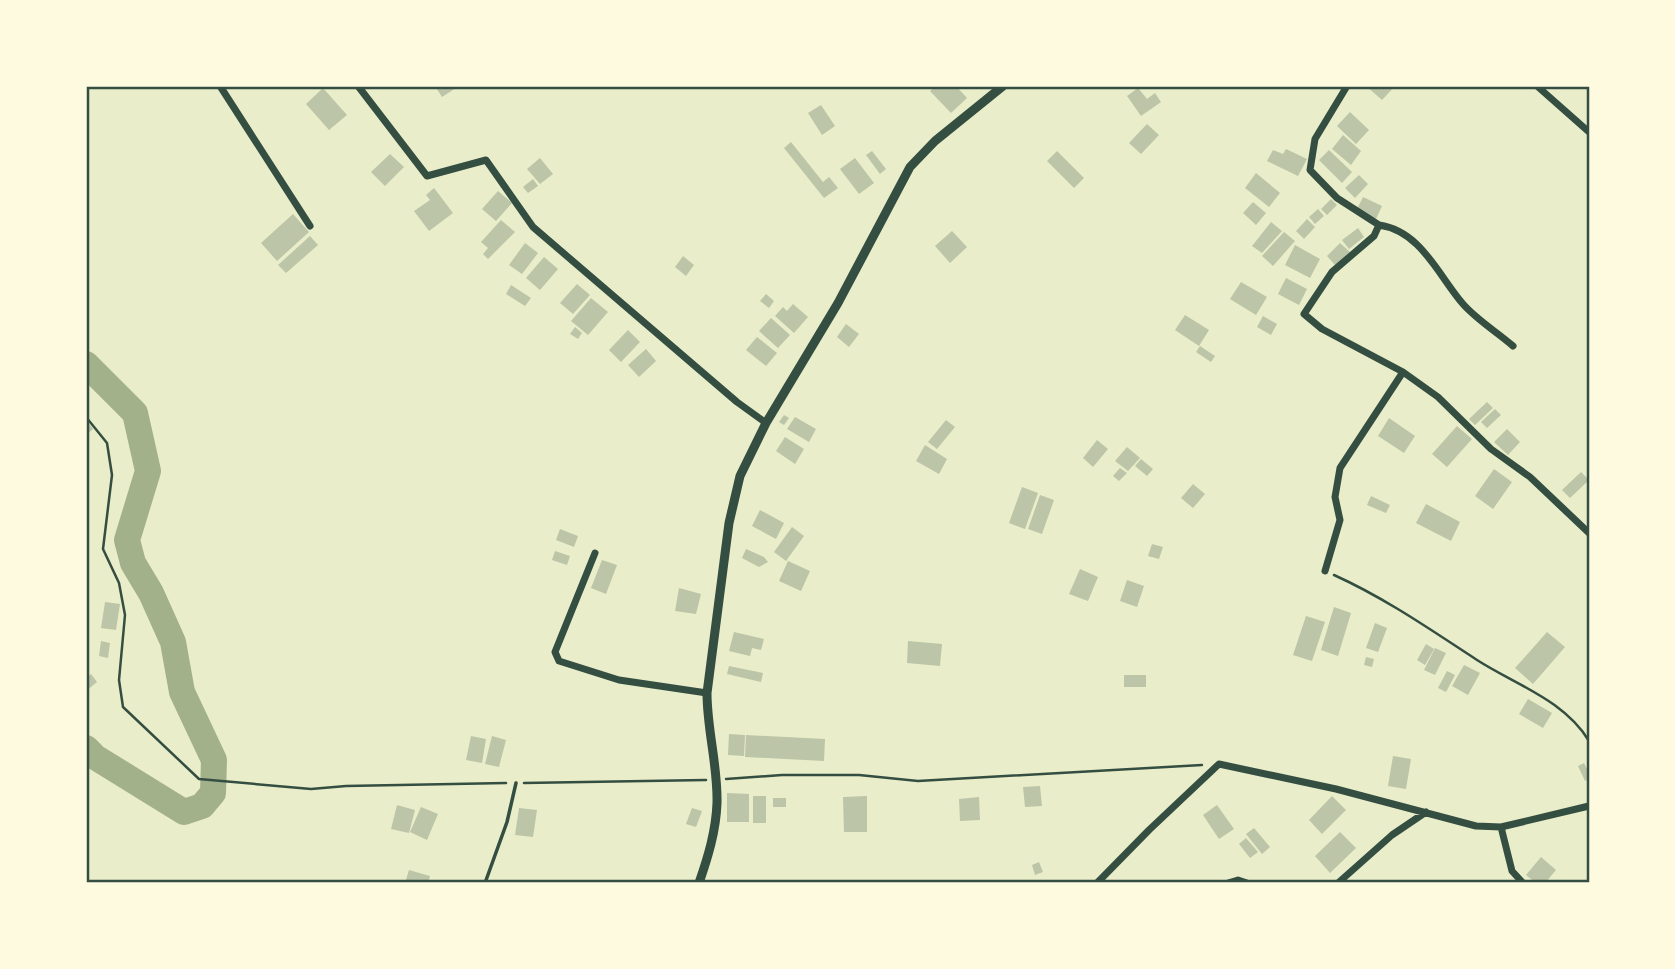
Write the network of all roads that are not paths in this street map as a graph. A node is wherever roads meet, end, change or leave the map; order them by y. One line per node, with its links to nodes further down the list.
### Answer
1 (220, 86): 8 (street)
2 (358, 86): 11 (street)
3 (1003, 86): 11 (street)
4 (1347, 86): 7 (street)
5 (1537, 86): 6 (street)
6 (1589, 132)
7 (1379, 225): 9 (street); 10 (street)
8 (310, 226)
9 (1513, 346)
10 (1403, 372): 12 (street); 14 (street)
11 (766, 423): 15 (street)
12 (1589, 533)
13 (596, 553): 15 (street)
14 (1325, 571)
15 (708, 692): 21 (street)
16 (516, 783): 20 (lane)
17 (1589, 806): 19 (street)
18 (1426, 812): 19 (street); 22 (street); 25 (street)
19 (1501, 827): 26 (street)
20 (485, 883)
21 (699, 883)
22 (1097, 883)
23 (1228, 883): 24 (street)
24 (1247, 883)
25 (1338, 883)
26 (1523, 883)

